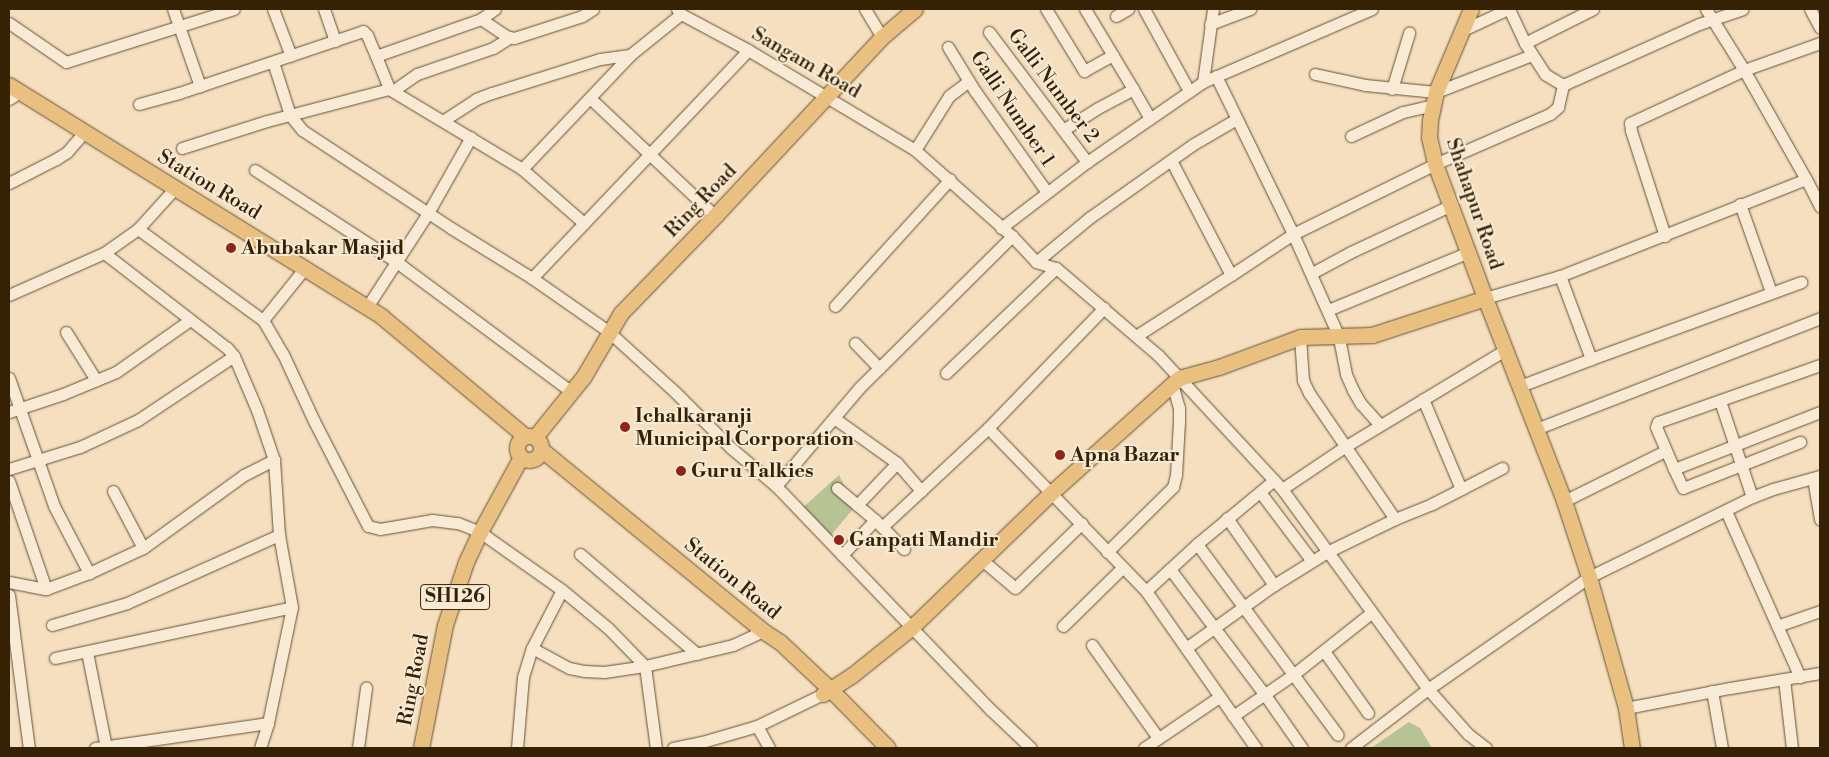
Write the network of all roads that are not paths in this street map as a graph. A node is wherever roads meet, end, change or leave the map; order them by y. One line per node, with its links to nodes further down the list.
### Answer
1 (173, 9): 28 (street)
2 (234, 9): 28 (street)
3 (273, 9): 43 (street)
4 (324, 9): 35 (street)
5 (495, 9): 24 (street)
6 (594, 9): 34 (street)
7 (865, 9): 33 (street)
8 (915, 9): 33 (main road, Ring Road)
9 (1085, 9): 41 (street)
10 (1128, 9): 23 (street)
11 (1144, 9): 56 (street)
12 (1213, 9): 27 (street)
13 (1250, 9): 27 (street)
14 (1372, 9): 48 (street)
15 (1471, 9): 30 (main road, Shahapur Road)
16 (1508, 9): 30 (street); 36 (street)
17 (1593, 9): 36 (street)
18 (1706, 9): 25 (street)
19 (1743, 9): 25 (street)
20 (1810, 9): 29 (street)
21 (1050, 10): 41 (street)
22 (679, 12): 39 (street, Sangam Road); 40 (street)
23 (1116, 16)
24 (481, 19): 34 (street); 44 (street)
25 (1712, 19): 46 (street); 51 (street)
26 (9, 23): 28 (street)
27 (1210, 24): 50 (street)
28 (179, 27): 52 (street)
29 (1820, 28)
30 (1463, 30): 60 (main road, Shahapur Road)
31 (989, 32): 66 (street, Galli Number 2)
32 (1409, 33): 55 (street)
33 (882, 37): 58 (main road, Ring Road)
34 (510, 38): 53 (street)
35 (335, 41): 43 (street); 44 (street)
36 (1525, 43): 42 (street)
37 (1820, 43): 46 (street)
38 (948, 46): 49 (street, Galli Number 1)
39 (748, 50): 58 (street, Sangam Road); 72 (street)
40 (630, 55): 59 (street); 64 (street)
41 (1113, 55): 54 (street)
42 (1532, 55): 51 (street); 60 (street)
43 (291, 56): 45 (street)
44 (376, 56): 53 (street)
45 (272, 62): 52 (street); 62 (street)
46 (1744, 70): 79 (street); 93 (street)
47 (1315, 74): 55 (street)
48 (1216, 76): 50 (street); 65 (street)
49 (969, 81): 71 (street); 82 (street, Galli Number 1)
50 (1203, 82): 56 (street)
51 (1563, 85): 75 (street)
52 (200, 86): 61 (street)
53 (391, 89): 62 (street); 64 (street)
54 (1133, 89): 63 (street); 66 (street)
55 (1392, 89): 60 (street)
56 (1189, 91): 63 (street)
57 (10, 93): 69 (main road, Station Road); 81 (main road, Station Road)
58 (826, 96): 71 (street, Sangam Road); 87 (main road, Ring Road)
59 (590, 98): 72 (street); 76 (street)
60 (1435, 98): 67 (street); 75 (main road, Shahapur Road)
61 (139, 104)
62 (290, 115): 70 (street); 86 (street)
63 (1150, 118): 73 (street)
64 (444, 120): 68 (street)
65 (1235, 120): 74 (street); 91 (street)
66 (1062, 130): 73 (street, Galli Number 2)
67 (1352, 136)
68 (471, 137): 76 (street); 86 (street)
69 (78, 138): 80 (street); 81 (main road, Station Road)
70 (182, 148)
71 (915, 150): 78 (street, Sangam Road)
72 (650, 154): 87 (street); 88 (street)
73 (1087, 162): 82 (street)
74 (1172, 162): 96 (street); 100 (street)
75 (1435, 164): 84 (main road, Shahapur Road); 91 (street)
76 (522, 169): 88 (street)
77 (255, 170): 97 (street)
78 (950, 179): 89 (street, Sangam Road); 108 (street)
79 (1806, 179): 83 (street); 85 (street)
80 (9, 183)
81 (172, 190): 90 (street); 99 (main road, Station Road); 109 (main road, Station Road)
82 (1046, 192): 89 (street)
83 (1740, 204): 93 (street); 105 (street)
84 (1452, 205): 94 (main road, Shahapur Road); 101 (street)
85 (1820, 207)
86 (428, 213): 97 (street); 103 (street)
87 (715, 216): 115 (main road, Ring Road)
88 (584, 224): 103 (street)
89 (1001, 228): 92 (street, Sangam Road)
90 (138, 229): 95 (street); 114 (street)
91 (1293, 234): 100 (street); 101 (street)
92 (1012, 236): 96 (street, Sangam Road); 125 (street)
93 (1665, 236): 102 (street)
94 (1469, 252): 107 (main road, Shahapur Road); 111 (street)
95 (104, 253): 106 (street); 113 (street)
96 (1036, 262): 98 (street)
97 (398, 263): 109 (street); 131 (street)
98 (1056, 268): 110 (street); 126 (street)
99 (300, 274): 114 (street); 143 (main road, Station Road)
100 (1231, 274): 117 (street)
101 (1312, 274): 111 (street)
102 (1560, 276): 107 (street); 123 (street)
103 (532, 278): 115 (street)
104 (1801, 282): 105 (street)
105 (1771, 292): 123 (street)
106 (9, 295)
107 (1485, 298): 119 (main road); 121 (main road, Shahapur Road)
108 (835, 306)
109 (367, 307): 143 (main road, Station Road)
110 (1104, 308): 117 (street); 138 (street)
111 (1328, 310): 119 (street)
112 (1820, 318): 139 (street)
113 (190, 320): 122 (street); 128 (street)
114 (263, 320): 171 (street)
115 (608, 331): 131 (main road, Ring Road); 155 (street)
116 (66, 332): 128 (street)
117 (1136, 336): 129 (street)
118 (1300, 337): 119 (main road); 129 (main road); 142 (street)
119 (1339, 337): 137 (street)
120 (855, 343): 125 (street)
121 (1505, 350): 130 (main road, Shahapur Road); 132 (street)
122 (234, 356): 145 (street); 146 (street)
123 (1592, 360): 130 (street)
124 (1820, 365): 133 (street)
125 (879, 368): 136 (street)
126 (946, 373)
127 (9, 378): 134 (street)
128 (96, 380): 134 (street)
129 (1176, 380): 154 (street); 161 (main road); 176 (street)
130 (1520, 386): 139 (main road, Shahapur Road)
131 (572, 392): 143 (main road, Ring Road)
132 (1423, 399): 137 (street); 157 (street)
133 (1720, 401): 141 (street); 144 (street)
134 (14, 411): 145 (street)
135 (1820, 412): 141 (street)
136 (834, 418): 147 (street); 155 (street)
137 (1380, 425): 142 (street)
138 (988, 428): 159 (street); 161 (street)
139 (1536, 429): 163 (main road, Shahapur Road)
140 (1800, 442): 148 (street)
141 (1735, 444): 148 (street); 151 (street)
142 (1346, 446): 154 (street); 167 (street)
143 (529, 447): 171 (main road, Ring Road / SH126); 201 (main road, Station Road)
144 (1665, 451): 151 (street); 163 (street)
145 (38, 460): 150 (street); 184 (street)
146 (274, 460): 172 (street); 174 (street)
147 (897, 463): 159 (street); 164 (street)
148 (1742, 465): 151 (street); 162 (street)
149 (1502, 468): 157 (street)
150 (9, 469)
151 (1674, 469)
152 (1816, 477): 162 (street); 168 (street)
153 (9, 481): 188 (street)
154 (1278, 485): 160 (street); 177 (street)
155 (776, 486): 179 (street)
156 (837, 488): 164 (street)
157 (1462, 489): 167 (street)
158 (114, 491): 174 (street)
159 (921, 492): 169 (street)
160 (1260, 492): 166 (street); 181 (street)
161 (1051, 493): 170 (street); 180 (main road)
162 (1752, 497): 165 (street)
163 (1564, 501): 185 (main road, Shahapur Road)
164 (857, 505): 169 (street)
165 (1726, 511): 185 (street); 198 (street)
166 (1227, 518): 173 (street); 187 (street)
167 (1395, 519): 177 (street)
168 (1820, 519)
169 (878, 523): 175 (street); 179 (street)
170 (1082, 523): 176 (street); 180 (street)
171 (480, 532): 189 (street); 232 (main road, Ring Road / SH126)
172 (279, 535): 193 (street); 196 (street)
173 (1197, 544): 183 (street); 192 (street)
174 (143, 548): 184 (street)
175 (904, 549)
176 (1106, 552): 182 (street)
177 (1327, 552): 181 (street); 195 (street)
178 (580, 554): 207 (street)
179 (842, 555): 200 (street)
180 (982, 560): 200 (main road)
181 (1312, 561): 187 (street)
182 (1121, 569): 190 (street); 197 (street)
183 (1170, 569): 190 (street); 199 (street)
184 (89, 573): 188 (street)
185 (1589, 578): 215 (street); 220 (main road, Shahapur Road)
186 (9, 582): 188 (street)
187 (1274, 585): 192 (street)
188 (46, 589)
189 (562, 590): 203 (street); 209 (street)
190 (1146, 592): 204 (street)
191 (9, 595): 228 (street)
192 (1244, 605): 199 (street); 211 (street)
193 (292, 607): 205 (street); 223 (street)
194 (1820, 611): 198 (street)
195 (1371, 613): 206 (street); 215 (street)
196 (52, 625)
197 (1063, 626)
198 (1777, 626): 212 (street)
199 (1213, 627): 204 (street); 218 (street)
200 (911, 628): 217 (main road); 239 (street)
201 (759, 633): 207 (street); 217 (main road, Station Road)
202 (1092, 645): 226 (street)
203 (532, 648): 209 (street); 233 (street)
204 (1186, 648): 219 (street)
205 (87, 652): 208 (street); 229 (street)
206 (1324, 652): 211 (street); 221 (street)
207 (697, 654): 209 (street)
208 (55, 658)
209 (645, 666): 234 (street)
210 (1820, 673): 212 (street)
211 (1294, 674): 218 (street); 225 (street)
212 (1800, 677): 213 (street)
213 (1784, 679): 216 (street); 247 (street)
214 (366, 688): 231 (street)
215 (1428, 689): 243 (street); 244 (street)
216 (1712, 691): 220 (street); 246 (street)
217 (827, 692): 224 (street); 237 (main road, Station Road); 238 (main road, Station Road)
218 (1264, 695): 222 (street); 242 (street)
219 (1219, 697): 222 (street); 226 (street)
220 (1626, 708): 245 (main road, Shahapur Road)
221 (1368, 713)
222 (1233, 716): 241 (street)
223 (268, 723): 229 (street); 230 (street)
224 (757, 726): 227 (street); 236 (street)
225 (1338, 734)
226 (1158, 738): 240 (street)
227 (703, 745): 235 (street)
228 (28, 748)
229 (100, 748)
230 (260, 748)
231 (358, 748)
232 (421, 748)
233 (517, 748)
234 (656, 748)
235 (673, 748)
236 (769, 748)
237 (875, 748)
238 (888, 748)
239 (1030, 748)
240 (1144, 748)
241 (1256, 748)
242 (1302, 748)
243 (1351, 748)
244 (1486, 748)
245 (1632, 748)
246 (1722, 748)
247 (1792, 748)

